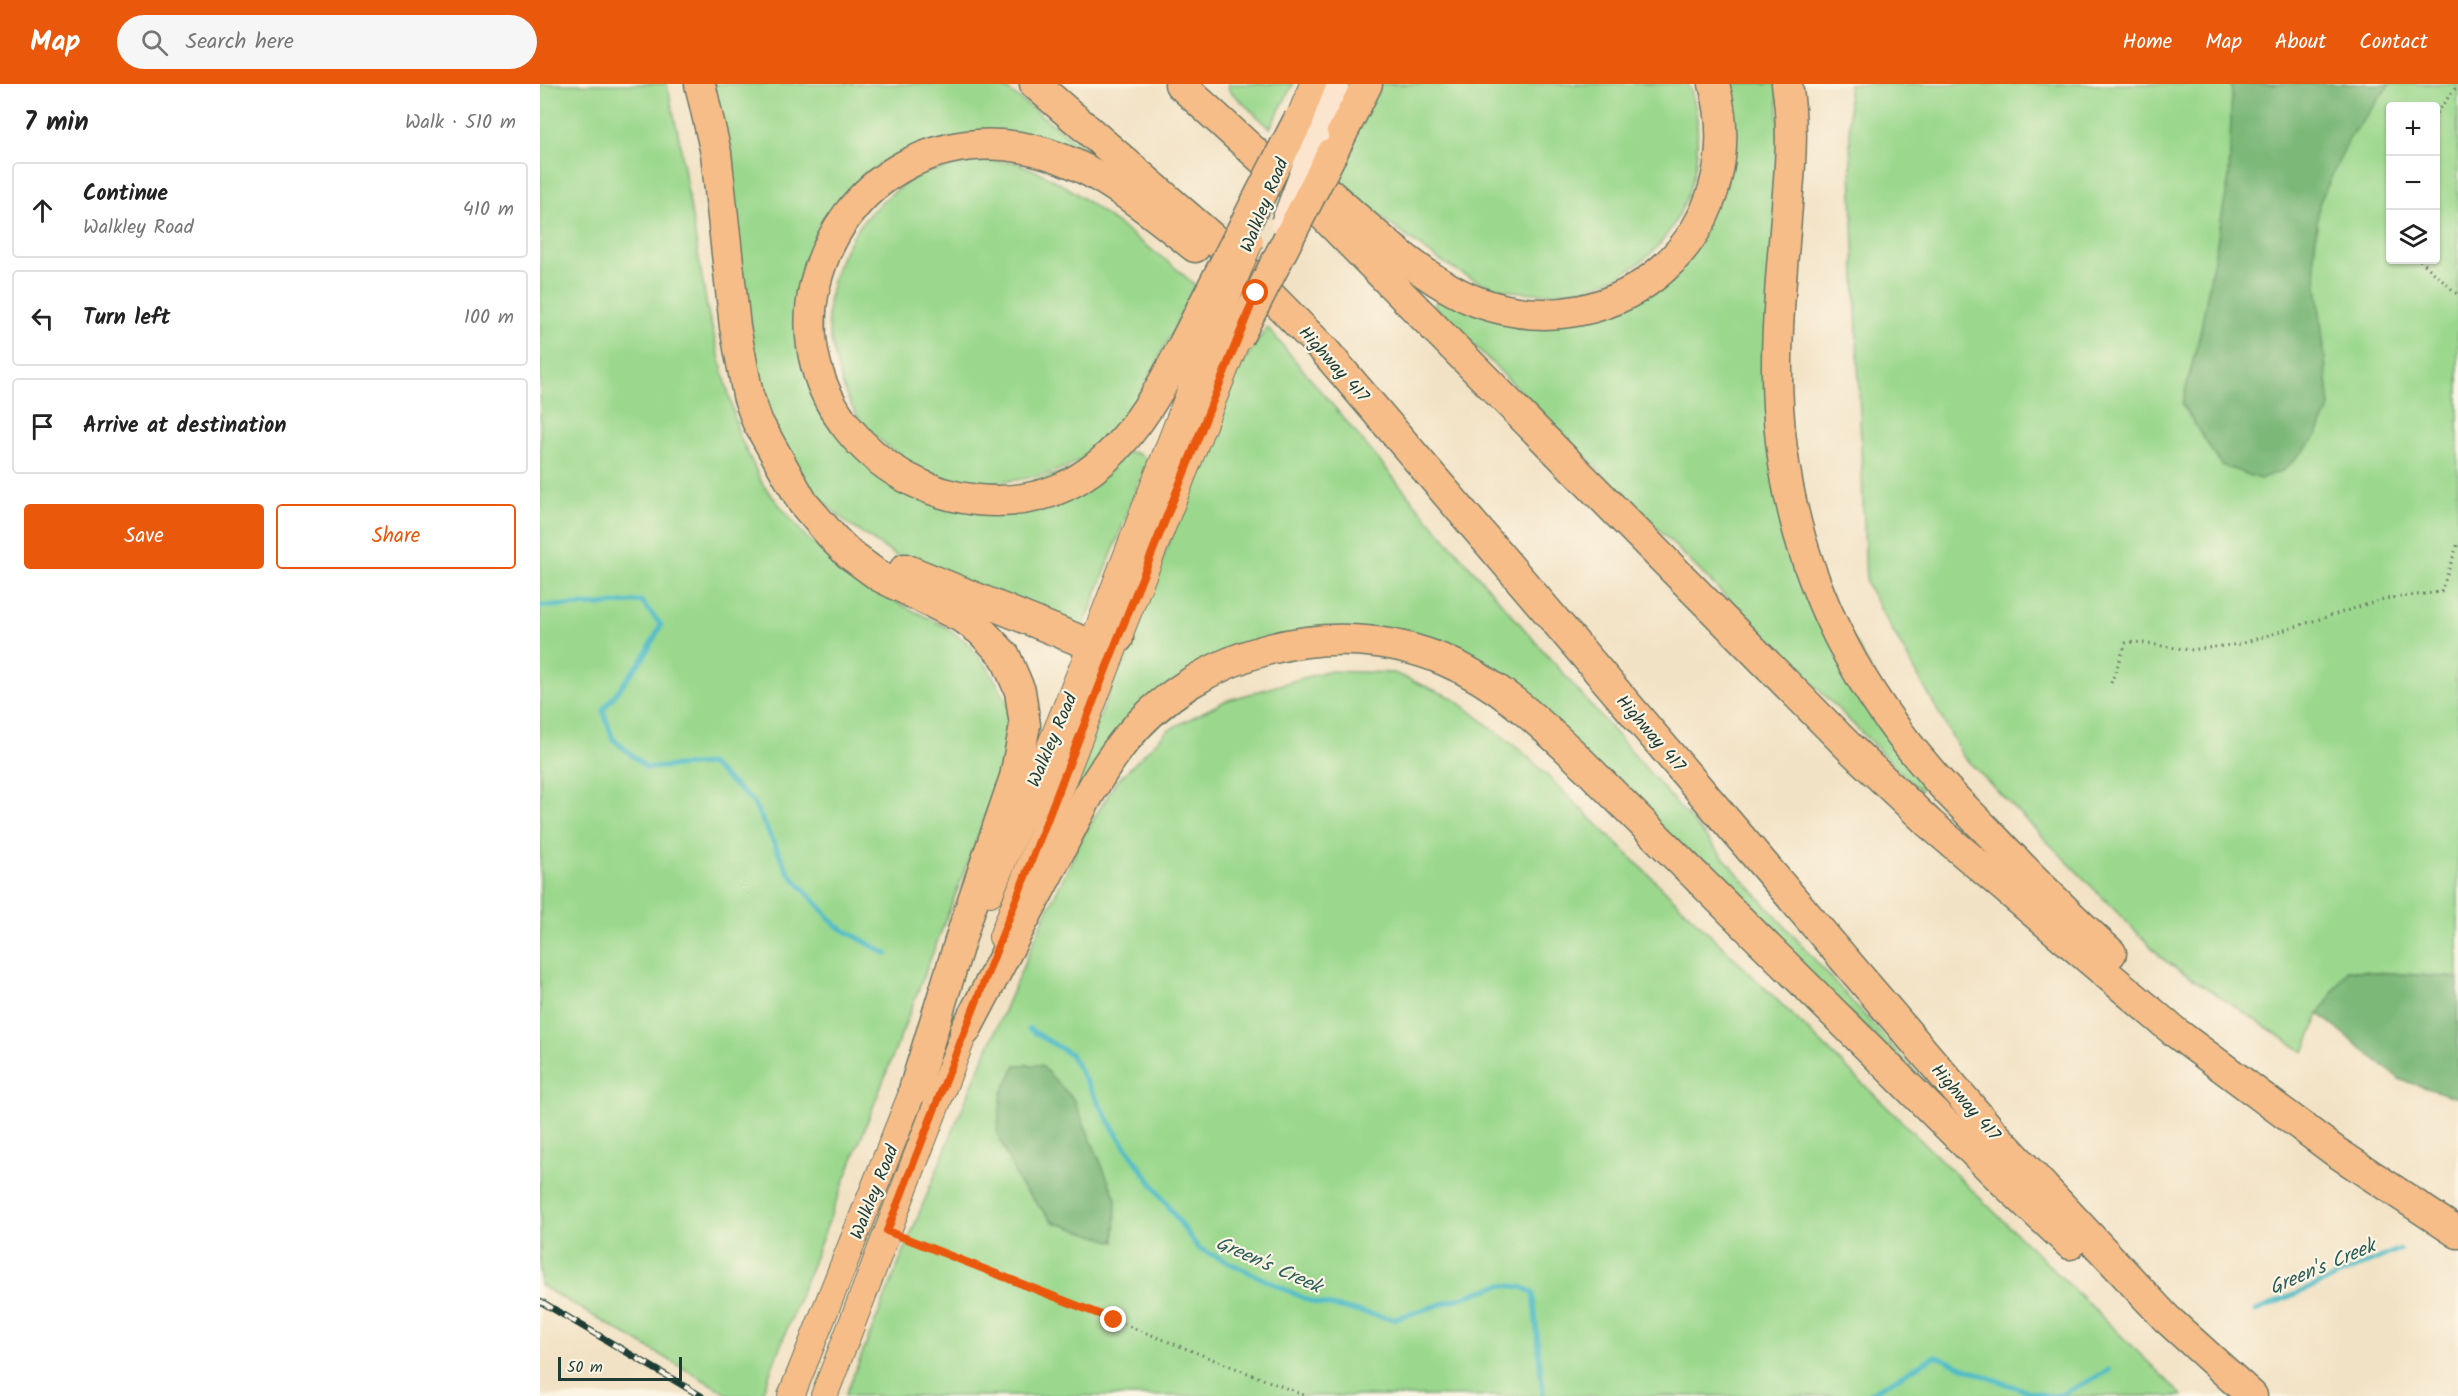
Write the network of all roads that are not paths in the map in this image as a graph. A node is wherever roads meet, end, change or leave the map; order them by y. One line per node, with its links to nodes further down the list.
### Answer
1 (700, 84): 13 (highway)
2 (1035, 84): 12 (highway, Highway 417)
3 (1179, 84): 17 (highway)
4 (1202, 84): 8 (highway)
5 (1312, 84): 10 (main road)
6 (1337, 84): 10 (main road)
7 (1367, 84): 10 (highway)
8 (1714, 84)
9 (1788, 84): 17 (highway)
10 (1316, 136): 11 (highway, bridge); 11 (highway, bridge)
11 (1220, 321): 12 (highway); 14 (main road, Walkley Road)
12 (1382, 418): 22 (highway, Highway 417)
13 (791, 479): 14 (highway); 16 (highway)
14 (1105, 641): 15 (main road, Walkley Road); 16 (main road, Walkley Road)
15 (965, 1031): 19 (main road, Walkley Road); 21 (highway)
16 (914, 1090): 20 (main road, Walkley Road)
17 (2336, 1152): 18 (highway)
18 (2458, 1233)
19 (827, 1387)
20 (791, 1396)
21 (2234, 1396)
22 (2252, 1396)

